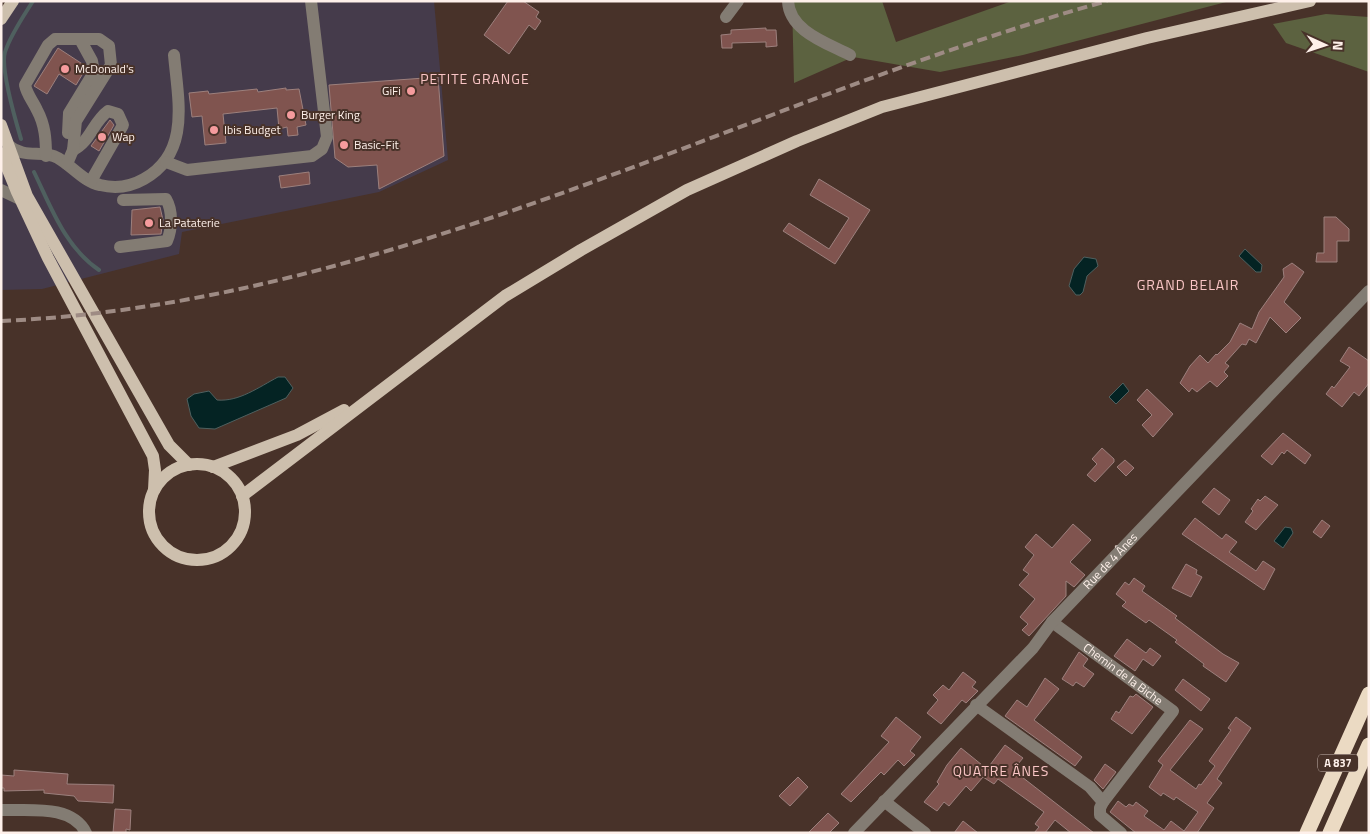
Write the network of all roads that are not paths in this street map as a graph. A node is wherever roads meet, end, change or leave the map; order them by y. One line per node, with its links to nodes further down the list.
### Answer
1 (13, 1): 7 (main road)
2 (311, 1): 15 (street)
3 (738, 1): 6 (street)
4 (788, 1): 10 (street)
5 (1310, 1): 24 (main road)
6 (726, 17)
7 (1, 19)
8 (81, 41): 13 (street); 13 (street); 14 (street)
9 (174, 55): 15 (street)
10 (850, 56)
11 (1, 125): 12 (main road)
12 (4, 149): 14 (street); 18 (main road); 20 (main road)
13 (73, 150): 16 (street); 17 (street)
14 (43, 156): 16 (street); 18 (street)
15 (166, 162): 17 (street)
16 (67, 164): 17 (street)
17 (91, 180)
18 (23, 186): 25 (main road)
19 (1, 190): 20 (street)
20 (20, 199): 27 (main road)
21 (123, 200): 22 (street)
22 (120, 247)
23 (1369, 291): 29 (street, Rue de 4 Ânes)
24 (377, 392): 26 (main road); 28 (main road)
25 (189, 464): 26 (main road); 27 (main road)
26 (214, 467): 28 (main road)
27 (154, 490): 28 (main road)
28 (242, 496)
29 (1052, 622): 31 (street, Rue de 4 Ânes); 36 (street, Chemin de la Biche)
30 (1369, 694): 42 (highway, A 837)
31 (976, 705): 35 (street, Rue de 4 Ânes); 36 (street)
32 (1369, 745): 34 (highway, A 837)
33 (1369, 750): 34 (highway)
34 (1357, 772): 43 (highway, A 837)
35 (884, 801): 39 (street, Rue de 4 Ânes); 40 (street)
36 (1103, 802): 41 (street)
37 (1, 810): 38 (street)
38 (86, 833)
39 (854, 833)
40 (925, 833)
41 (1121, 833)
42 (1307, 833)
43 (1330, 833)

